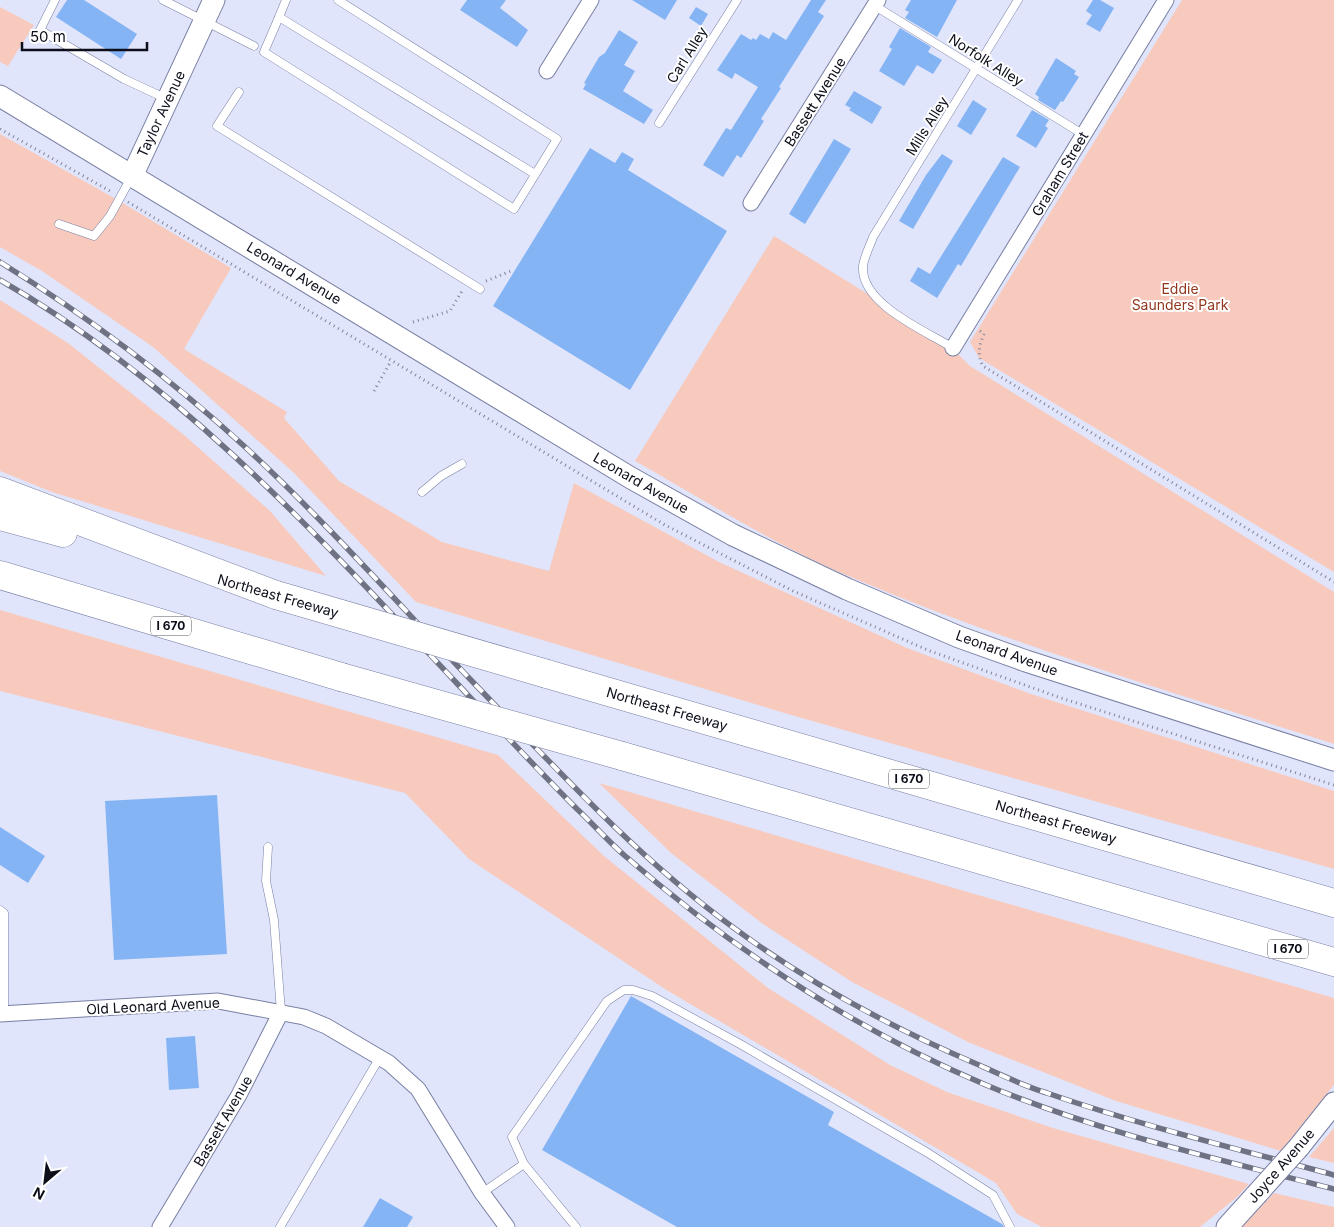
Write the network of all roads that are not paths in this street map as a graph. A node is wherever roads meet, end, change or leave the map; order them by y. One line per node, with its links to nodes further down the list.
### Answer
1 (55, 0): 18 (lane)
2 (162, 0): 12 (lane)
3 (214, 0): 12 (street, Taylor Avenue)
4 (286, 0): 11 (lane)
5 (338, 0): 22 (lane)
6 (591, 0): 15 (street)
7 (737, 0): 19 (lane, Carl Alley)
8 (1018, 0): 14 (lane, Mills Alley)
9 (1166, 0): 20 (street, Graham Street)
10 (877, 3): 14 (lane, Norfolk Alley); 23 (street, Bassett Avenue)
11 (279, 17): 22 (lane); 22 (lane)
12 (204, 21): 13 (lane); 18 (street, Taylor Avenue)
13 (254, 46)
14 (977, 69): 20 (lane, Norfolk Alley); 26 (lane, Mills Alley)
15 (547, 71)
16 (239, 92): 25 (lane)
17 (0, 96): 21 (street, Leonard Avenue)
18 (168, 99): 21 (street, Taylor Avenue)
19 (659, 123)
20 (1084, 135): 26 (street, Graham Street)
21 (132, 174): 24 (lane); 33 (street, Leonard Avenue)
22 (535, 174)
23 (751, 203)
24 (59, 224)
25 (477, 287)
26 (953, 348)
27 (462, 464): 29 (lane)
28 (0, 491): 32 (highway)
29 (422, 492)
30 (0, 516): 32 (highway, Northeast Freeway / I 670)
31 (0, 576): 37 (highway, I 670, bridge)
32 (276, 595): 35 (highway, Northeast Freeway / I 670, bridge)
33 (1334, 760)
34 (268, 847): 38 (lane)
35 (1334, 903)
36 (0, 910): 39 (lane)
37 (1334, 962)
38 (281, 1012): 39 (street, Old Leonard Avenue); 40 (street, Old Leonard Avenue); 44 (street, Bassett Avenue)
39 (2, 1014)
40 (380, 1057): 43 (street, Old Leonard Avenue); 45 (lane)
41 (1334, 1103): 49 (street, Joyce Avenue, bridge)
42 (524, 1164): 43 (lane); 47 (lane); 48 (lane)
43 (482, 1193): 46 (street, Old Leonard Avenue)
44 (160, 1227)
45 (280, 1227)
46 (507, 1227)
47 (576, 1227)
48 (1010, 1227)
49 (1227, 1227)

